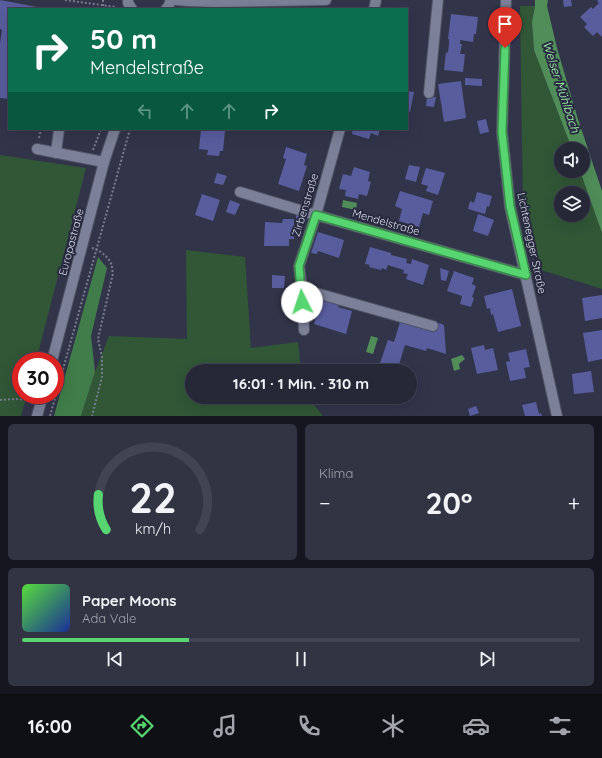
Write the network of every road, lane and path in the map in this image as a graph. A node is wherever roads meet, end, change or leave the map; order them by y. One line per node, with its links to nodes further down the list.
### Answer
1 (65, 0): 8 (path)
2 (104, 0): 8 (path)
3 (176, 0): 7 (street)
4 (326, 0): 7 (street)
5 (438, 0): 10 (street)
6 (506, 0): 24 (street, Lichtenegger Straße)
7 (235, 5)
8 (103, 6): 9 (path)
9 (117, 8)
10 (429, 93)
11 (59, 130): 17 (street)
12 (101, 130): 18 (path)
13 (115, 130): 19 (street, Europastraße)
14 (130, 130): 23 (path)
15 (340, 130): 21 (street, Zirbenstraße)
16 (37, 149): 17 (street)
17 (56, 153): 18 (street)
18 (90, 160): 19 (street)
19 (104, 162): 22 (street, Europastraße)
20 (240, 192): 21 (street, Mendelstraße)
21 (316, 215): 24 (street, Mendelstraße); 25 (street, Zirbenstraße)
22 (83, 245): 23 (path); 28 (street, Europastraße)
23 (96, 249): 33 (path); 34 (path)
24 (526, 275): 35 (street, Lichtenegger Straße)
25 (302, 289): 26 (street); 27 (street, Zirbenstraße)
26 (434, 326)
27 (304, 330)
28 (54, 352)
29 (12, 399): 30 (path)
30 (0, 400)
31 (40, 404): 32 (street)
32 (37, 416)
33 (50, 416)
34 (92, 416)
35 (557, 416)

